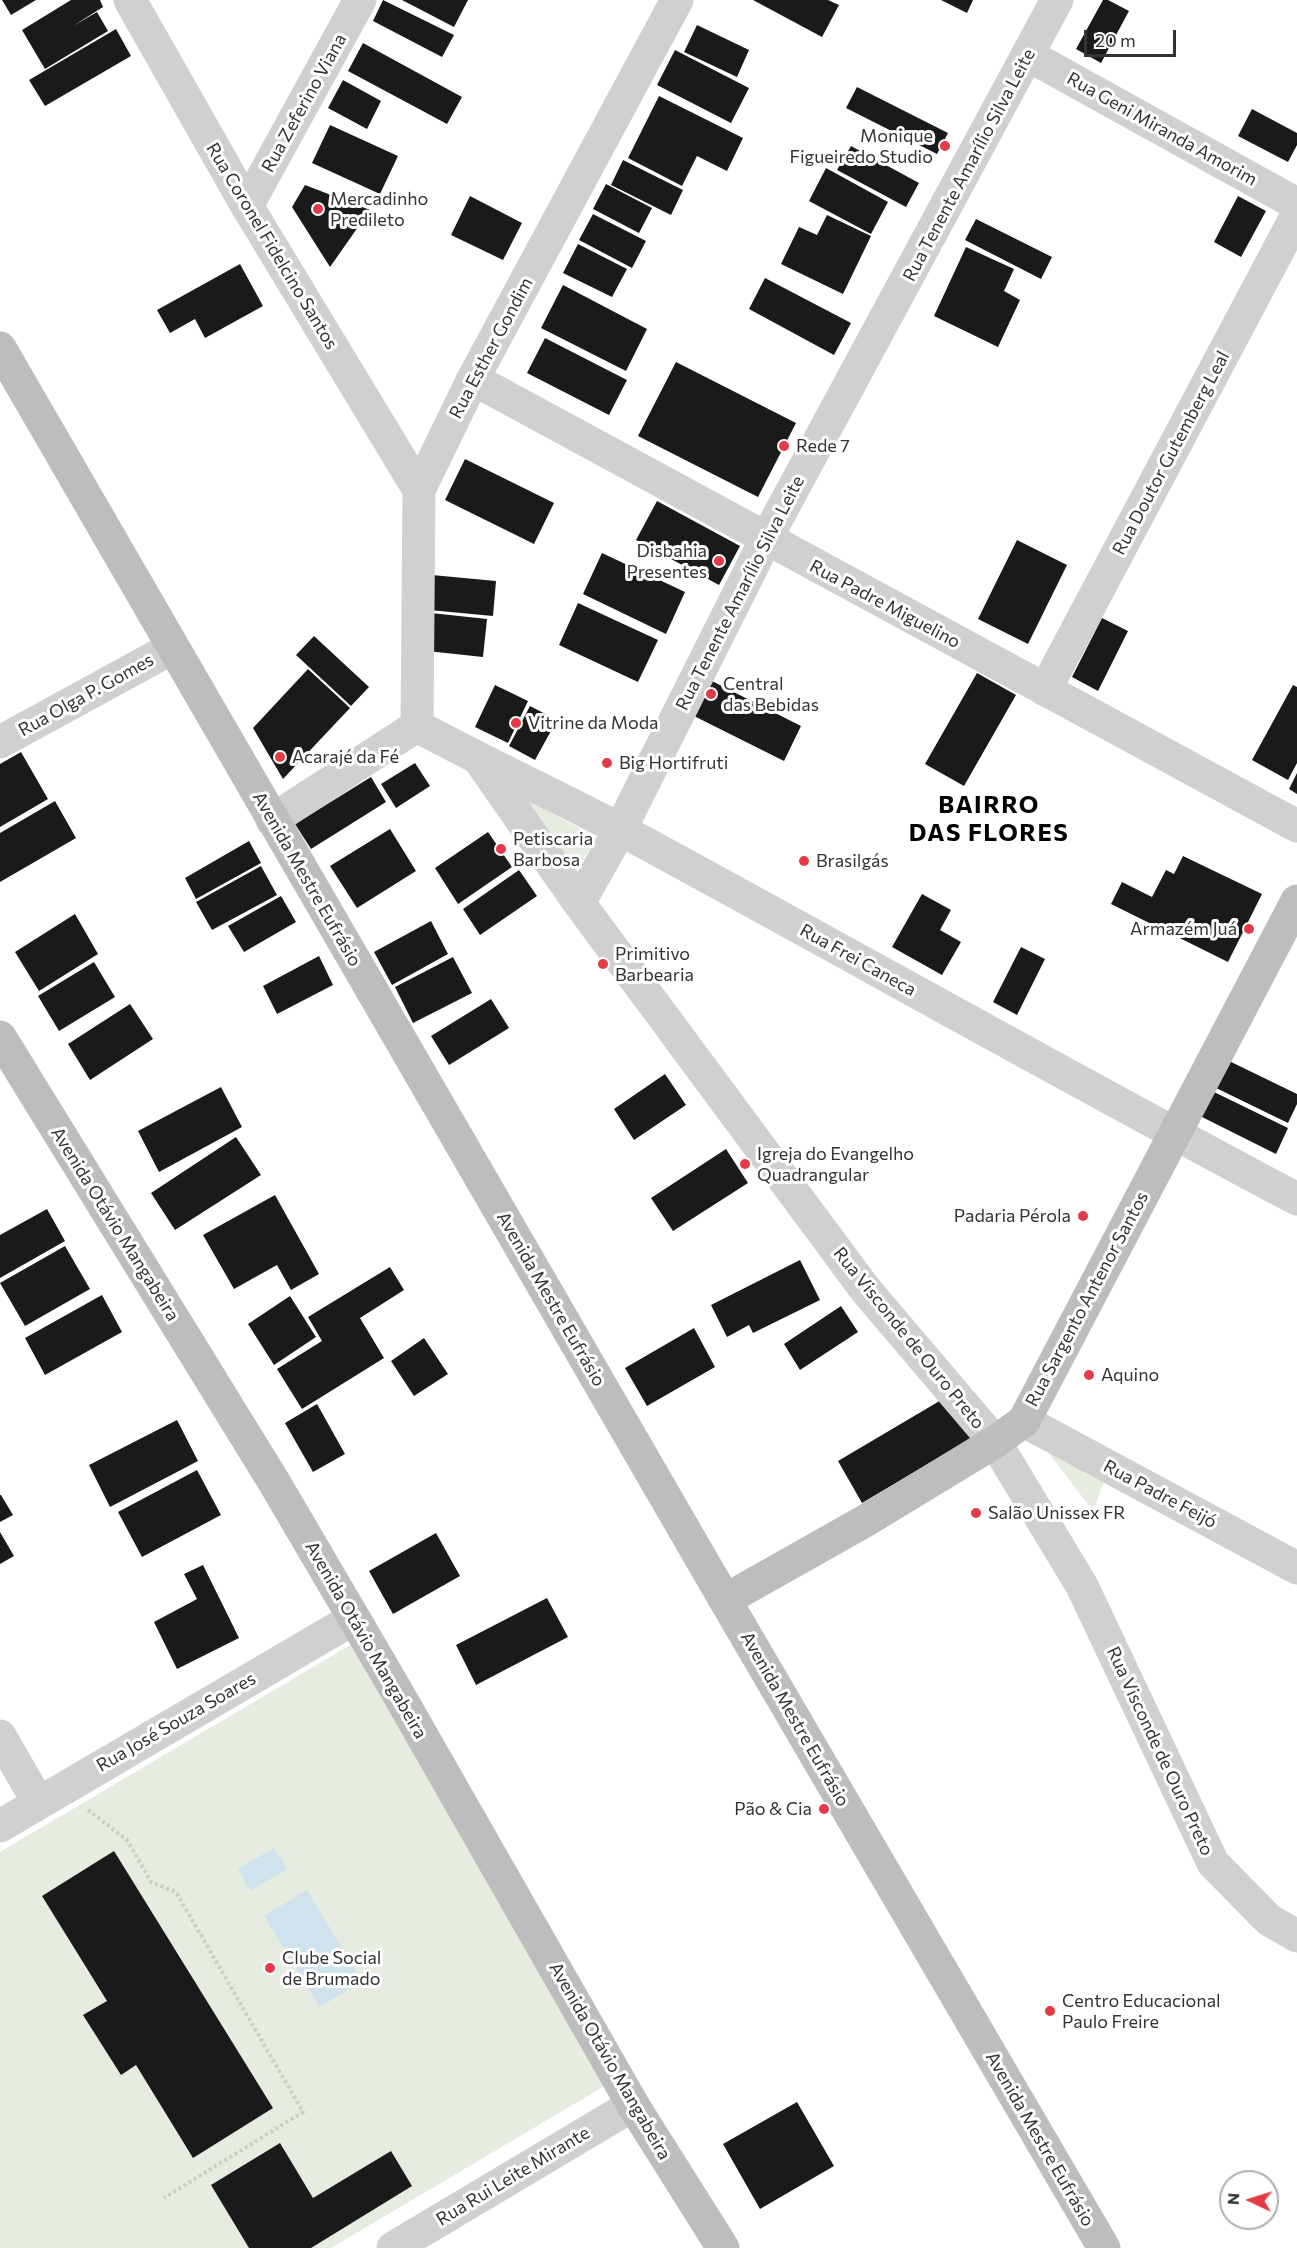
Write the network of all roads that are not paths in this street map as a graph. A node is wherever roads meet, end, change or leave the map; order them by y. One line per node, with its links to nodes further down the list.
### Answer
1 (130, 0): 7 (street, Rua Coronel Fidelcino Santos)
2 (360, 0): 7 (street, Rua Zeferino Viana)
3 (677, 0): 10 (street, Rua Esther Gondim)
4 (1057, 0): 5 (street, Rua Tenente Amarílio Silva Leite)
5 (1028, 55): 6 (street, Rua Geni Miranda Amorim); 12 (street, Rua Tenente Amarílio Silva Leite)
6 (1297, 204)
7 (248, 206): 11 (street, Rua Coronel Fidelcino Santos)
8 (1297, 215): 14 (street, Rua Doutor Gutemberg Leal)
9 (0, 348): 13 (street, Avenida Mestre Eufrásio)
10 (473, 379): 11 (street, Rua Esther Gondim); 12 (street, Rua Padre Miguelino)
11 (419, 490): 15 (street, Rua Esther Gondim)
12 (766, 540): 14 (street, Rua Padre Miguelino); 20 (street, Rua Tenente Amarílio Silva Leite)
13 (172, 648): 16 (street, Rua Olga P. Gomes); 18 (street, Avenida Mestre Eufrásio)
14 (1045, 690): 19 (street, Rua Padre Miguelino)
15 (417, 726): 17 (street, Rua Frei Caneca); 18 (street)
16 (0, 742)
17 (479, 759): 20 (street, Rua Frei Caneca); 22 (street, Rua Visconde de Ouro Preto)
18 (272, 820): 29 (street, Avenida Mestre Eufrásio)
19 (1297, 826)
20 (620, 830): 22 (street, Rua Tenente Amarílio Silva Leite); 24 (street, Rua Frei Caneca)
21 (1297, 901): 24 (street, Rua Sargento Antenor Santos)
22 (579, 903): 27 (street, Rua Visconde de Ouro Preto)
23 (0, 1037): 30 (street, Avenida Otávio Mangabeira)
24 (1174, 1134): 25 (street, Rua Frei Caneca); 26 (street, Rua Sargento Antenor Santos)
25 (1297, 1199)
26 (1024, 1421): 27 (street, Rua Sargento Antenor Santos); 28 (street, Rua Padre Feijó)
27 (995, 1442): 29 (street, Rua Sargento Antenor Santos); 34 (street, Rua Visconde de Ouro Preto)
28 (1297, 1568)
29 (725, 1600): 38 (street, Avenida Mestre Eufrásio)
30 (353, 1619): 32 (street, Rua José Souza Soares); 35 (street, Avenida Otávio Mangabeira)
31 (0, 1736): 32 (street)
32 (38, 1802): 33 (street, Rua José Souza Soares)
33 (0, 1826)
34 (1297, 1936)
35 (633, 2105): 36 (street, Rua Rui Leite Mirante); 37 (street, Avenida Otávio Mangabeira)
36 (393, 2248)
37 (723, 2248)
38 (1104, 2248)

